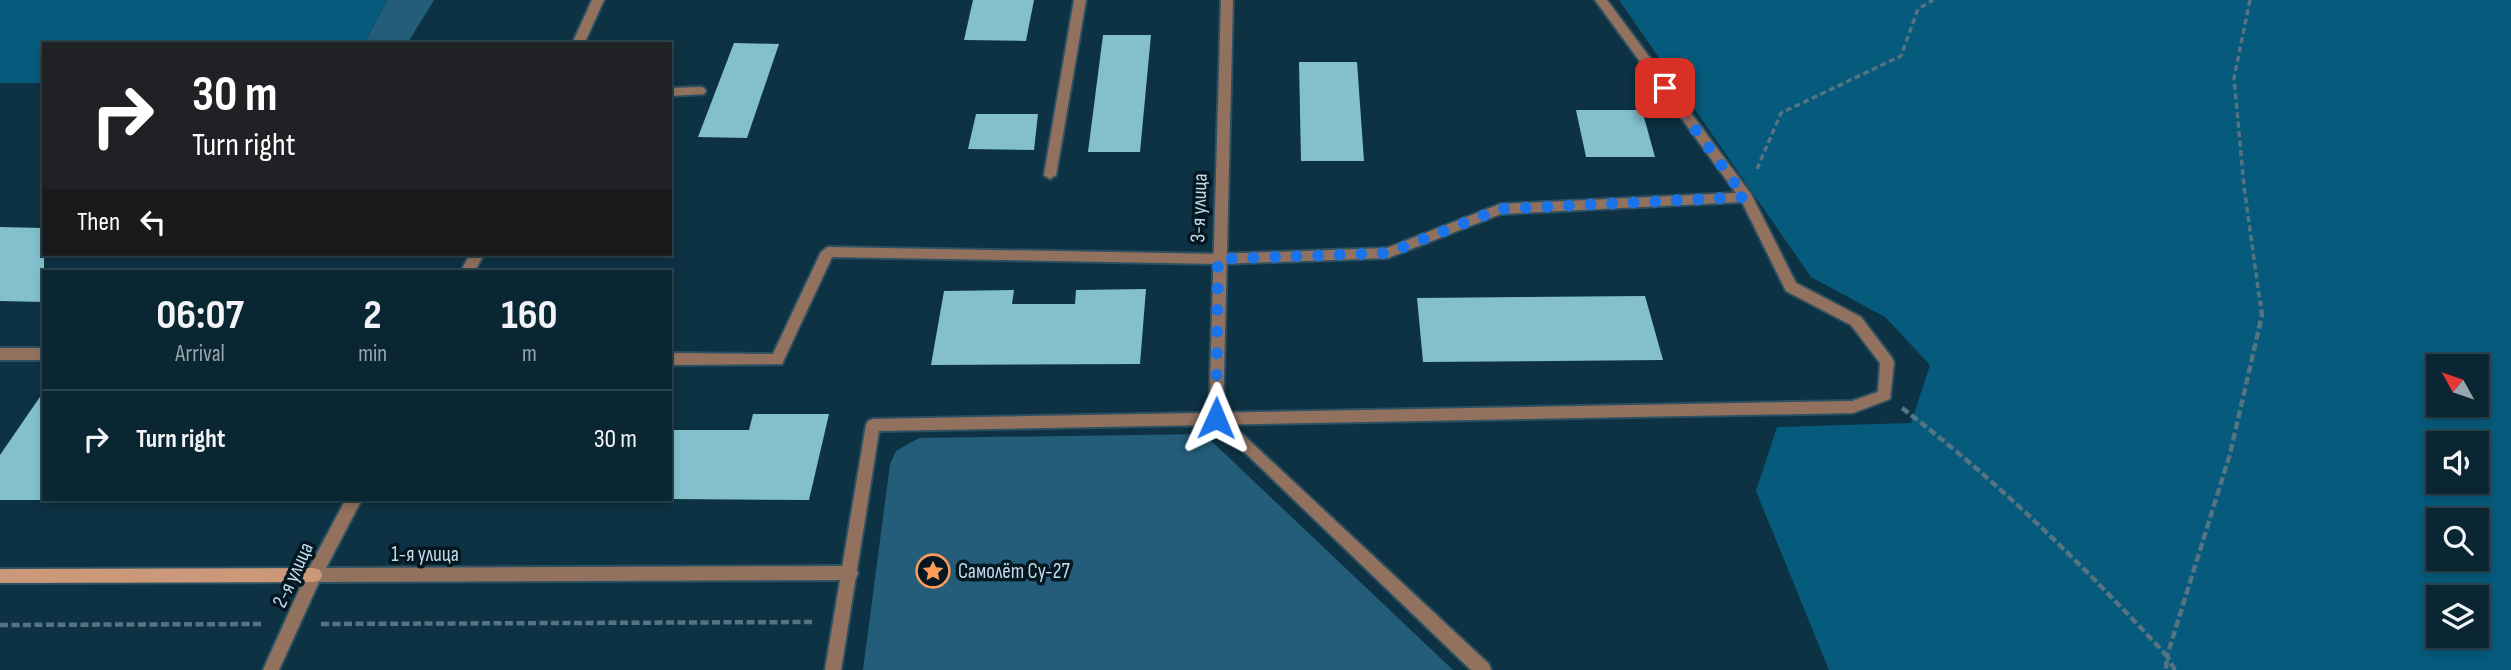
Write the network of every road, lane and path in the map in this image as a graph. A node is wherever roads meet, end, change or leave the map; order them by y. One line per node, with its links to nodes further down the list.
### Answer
1 (598, 0): 7 (street)
2 (1080, 0): 10 (street)
3 (1227, 0): 12 (street, 3-я улица)
4 (1601, 0): 11 (street)
5 (1933, 0): 11 (path)
6 (2250, 0): 25 (path)
7 (579, 42)
8 (700, 91): 9 (street)
9 (672, 92)
10 (1050, 175)
11 (1745, 197): 12 (street); 16 (street)
12 (1218, 259): 15 (street); 17 (street, 3-я улица)
13 (0, 354): 14 (street)
14 (42, 354)
15 (672, 359)
16 (1885, 395): 17 (street); 25 (path)
17 (1216, 418): 19 (street); 28 (street)
18 (353, 501): 20 (street, 2-я улица)
19 (850, 573): 20 (street, 1-я улица); 22 (street)
20 (314, 575): 21 (street, 1-я улица); 23 (street, 2-я улица)
21 (0, 576)
22 (841, 622): 23 (path); 27 (street)
23 (293, 624): 24 (path); 26 (street, 2-я улица)
24 (0, 625)
25 (2167, 656): 29 (path); 30 (path)
26 (271, 670)
27 (833, 670)
28 (1483, 670)
29 (2166, 670)
30 (2175, 670)

